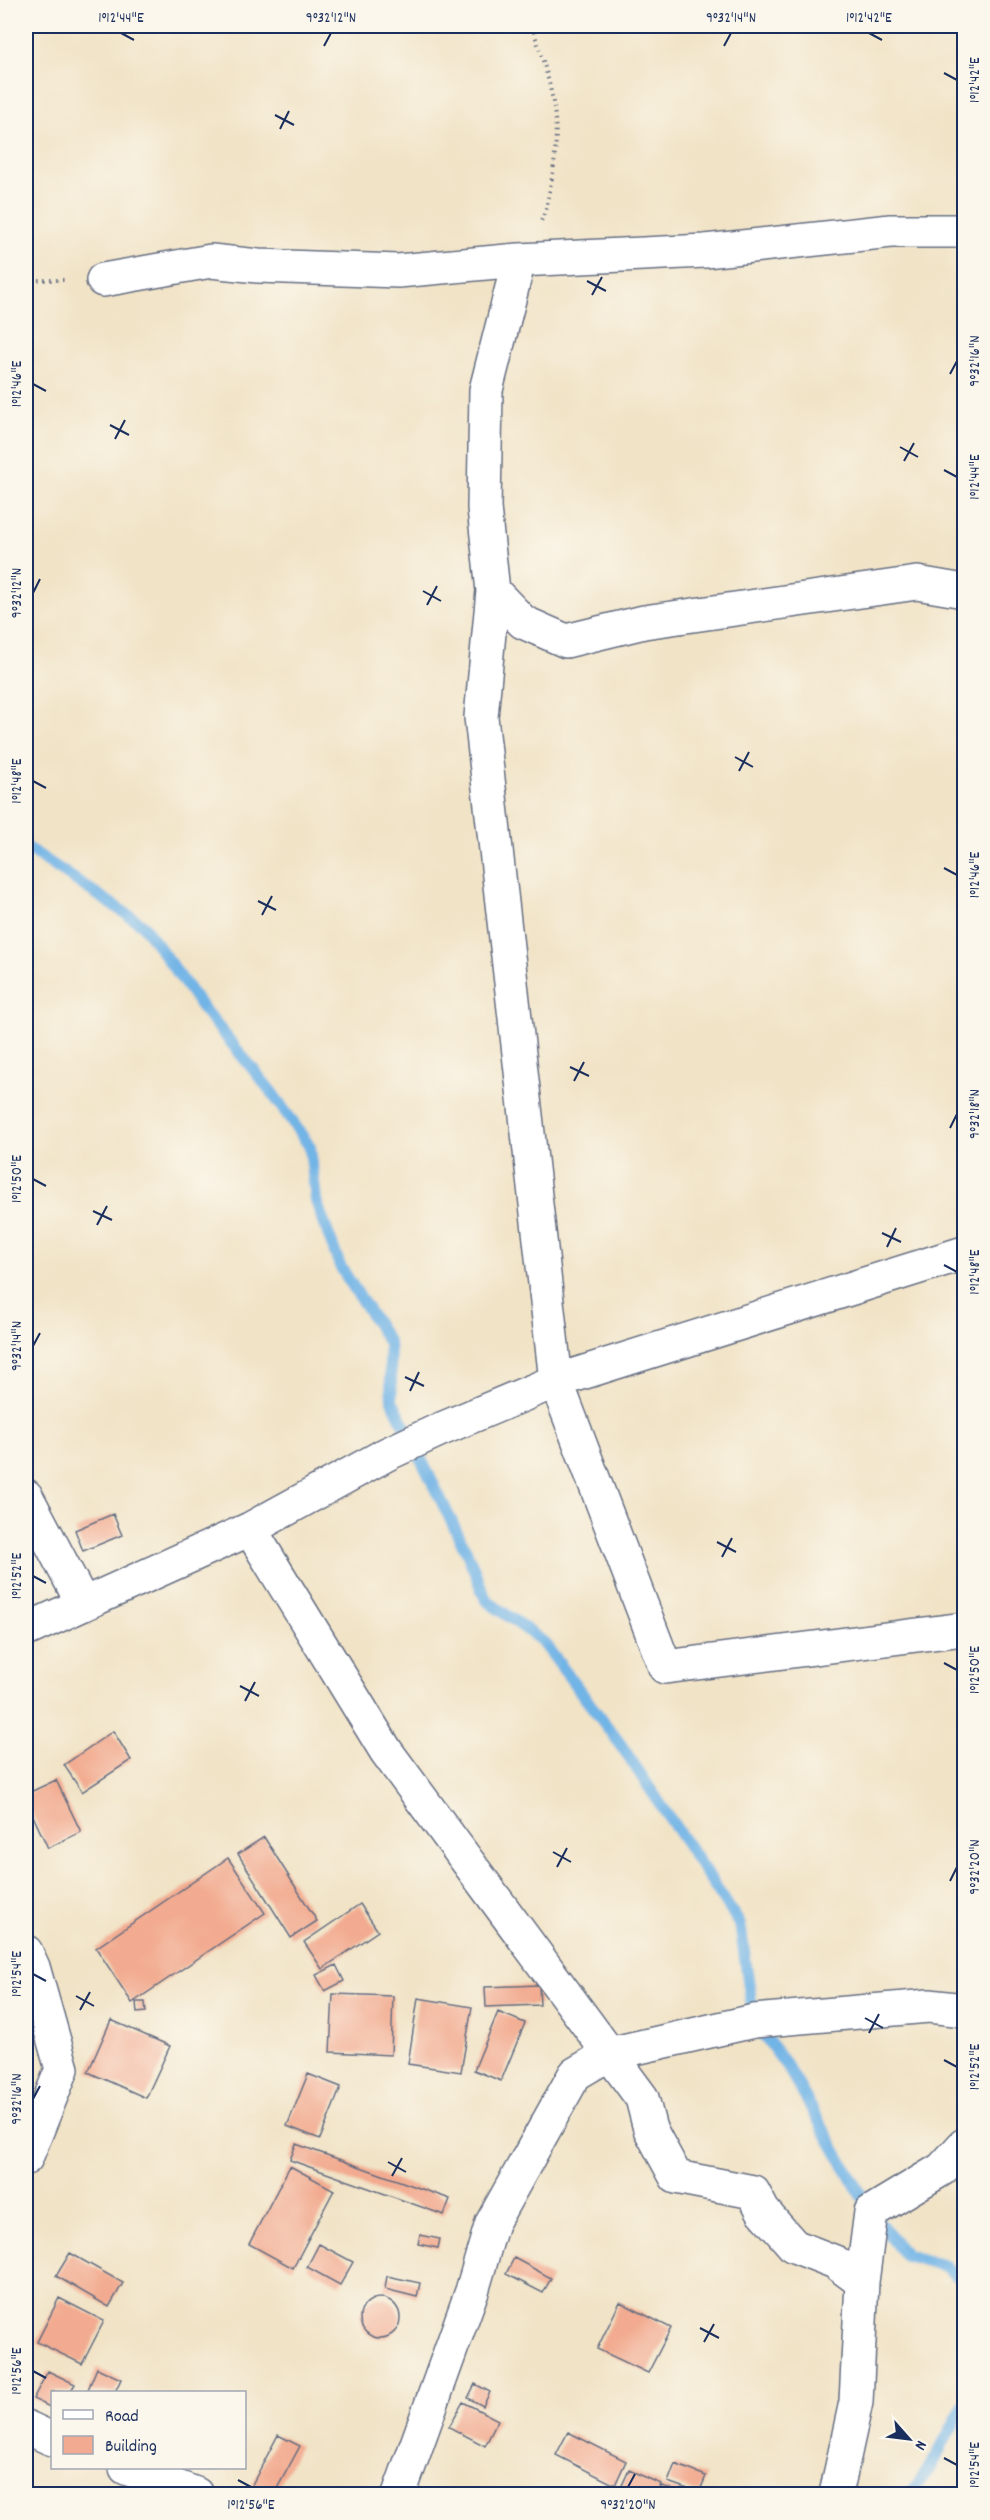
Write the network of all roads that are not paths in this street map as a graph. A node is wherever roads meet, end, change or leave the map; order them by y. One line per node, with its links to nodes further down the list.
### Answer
1 (964, 231): 2 (street)
2 (519, 260): 3 (street); 4 (street)
3 (103, 280)
4 (494, 591): 5 (street); 7 (street)
5 (964, 591)
6 (964, 1253): 7 (street)
7 (556, 1381): 9 (street); 11 (street)
8 (26, 1496): 10 (street)
9 (250, 1529): 10 (street); 15 (street)
10 (82, 1602): 12 (street)
11 (964, 1629)
12 (26, 1630)
13 (26, 1952): 17 (street)
14 (964, 2010): 15 (street)
15 (609, 2054): 18 (street); 23 (street)
16 (964, 2145): 18 (street)
17 (26, 2158)
18 (862, 2282): 24 (street)
19 (26, 2427): 20 (street)
20 (51, 2439)
21 (129, 2469): 22 (street)
22 (196, 2494)
23 (399, 2494)
24 (836, 2494)

